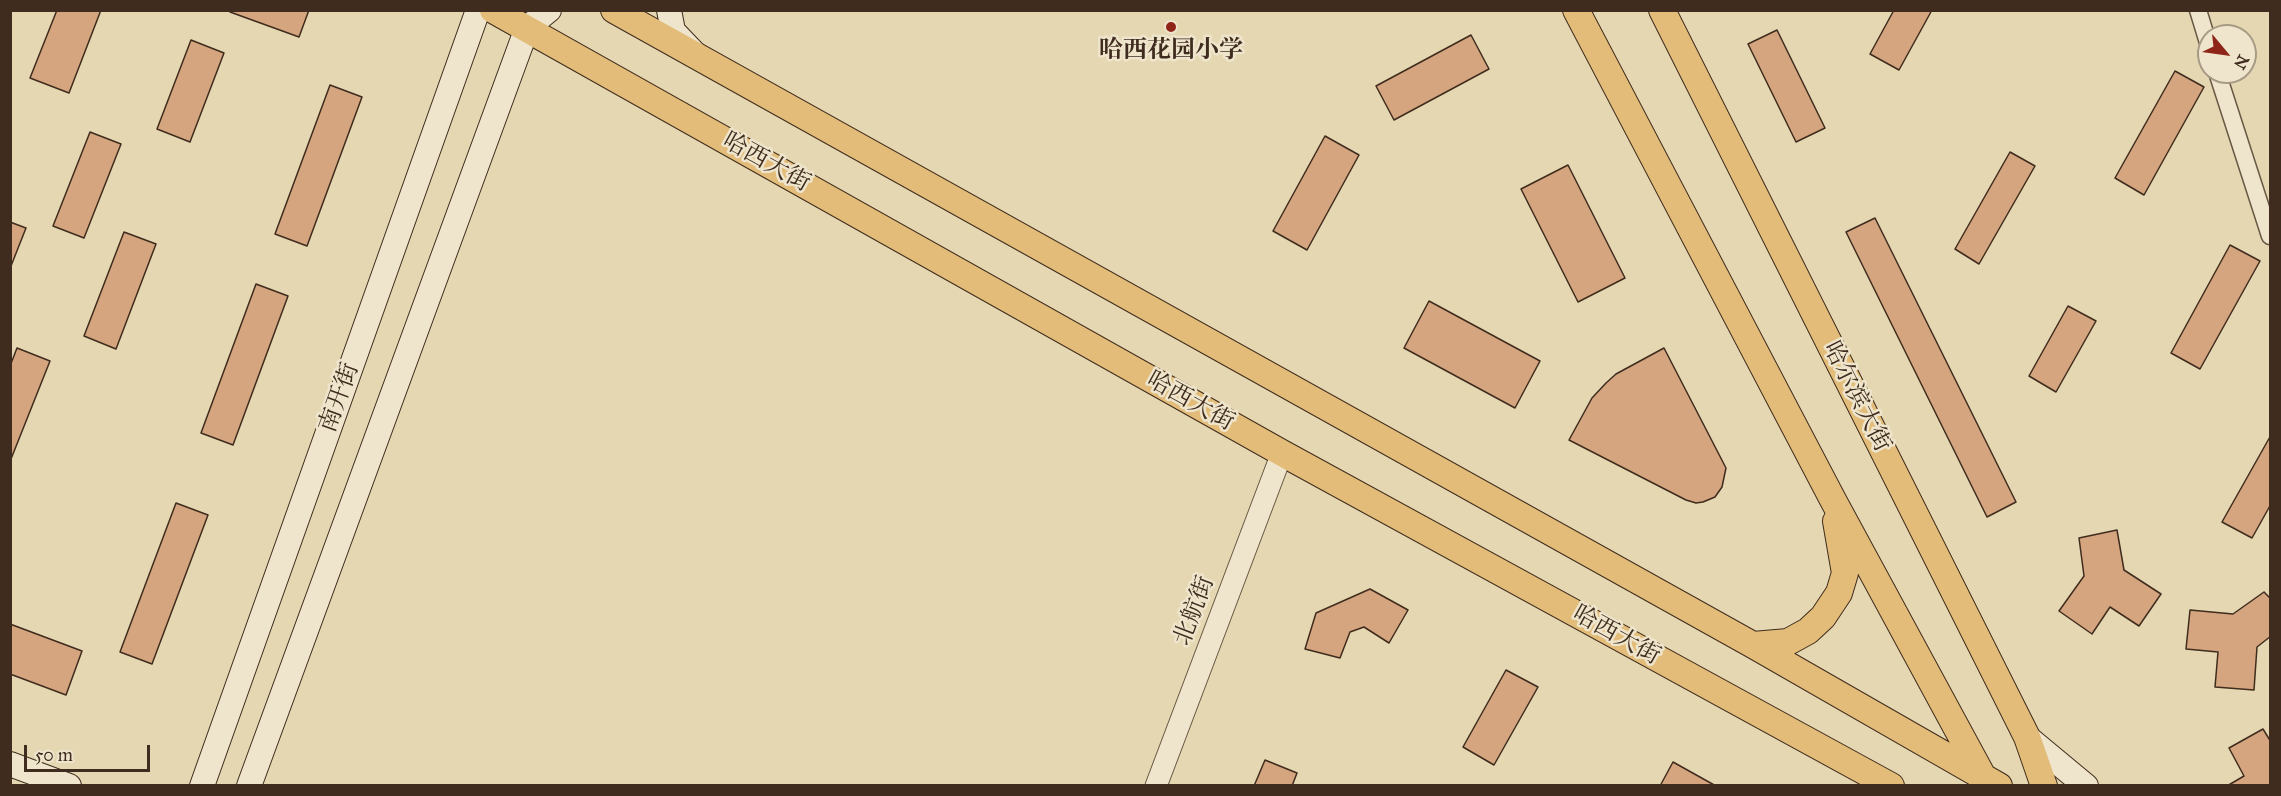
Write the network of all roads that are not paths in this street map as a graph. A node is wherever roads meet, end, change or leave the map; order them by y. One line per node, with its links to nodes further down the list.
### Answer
1 (478, 10): 21 (main road, 南开街)
2 (493, 10): 8 (main road, 哈西大街)
3 (549, 10): 8 (main road)
4 (614, 10): 9 (main road)
5 (669, 10): 9 (main road)
6 (1576, 10): 13 (main road)
7 (1662, 10): 15 (main road, 哈尔滨大街)
8 (527, 28): 12 (main road, 哈西大街); 22 (main road, 南开街)
9 (700, 59): 14 (main road)
10 (2221, 84): 11 (street)
11 (2271, 236)
12 (1282, 453): 23 (street, 北航街); 24 (main road, 哈西大街)
13 (1833, 500): 14 (main road); 18 (main road)
14 (1753, 645): 18 (main road)
15 (2026, 737): 25 (main road, 哈尔滨大街); 26 (main road)
16 (10, 764): 20 (main road)
17 (10, 781): 19 (main road)
18 (1989, 782)
19 (22, 786)
20 (69, 786)
21 (202, 786)
22 (249, 786)
23 (1156, 786)
24 (1891, 786)
25 (2044, 786)
26 (2086, 786)

